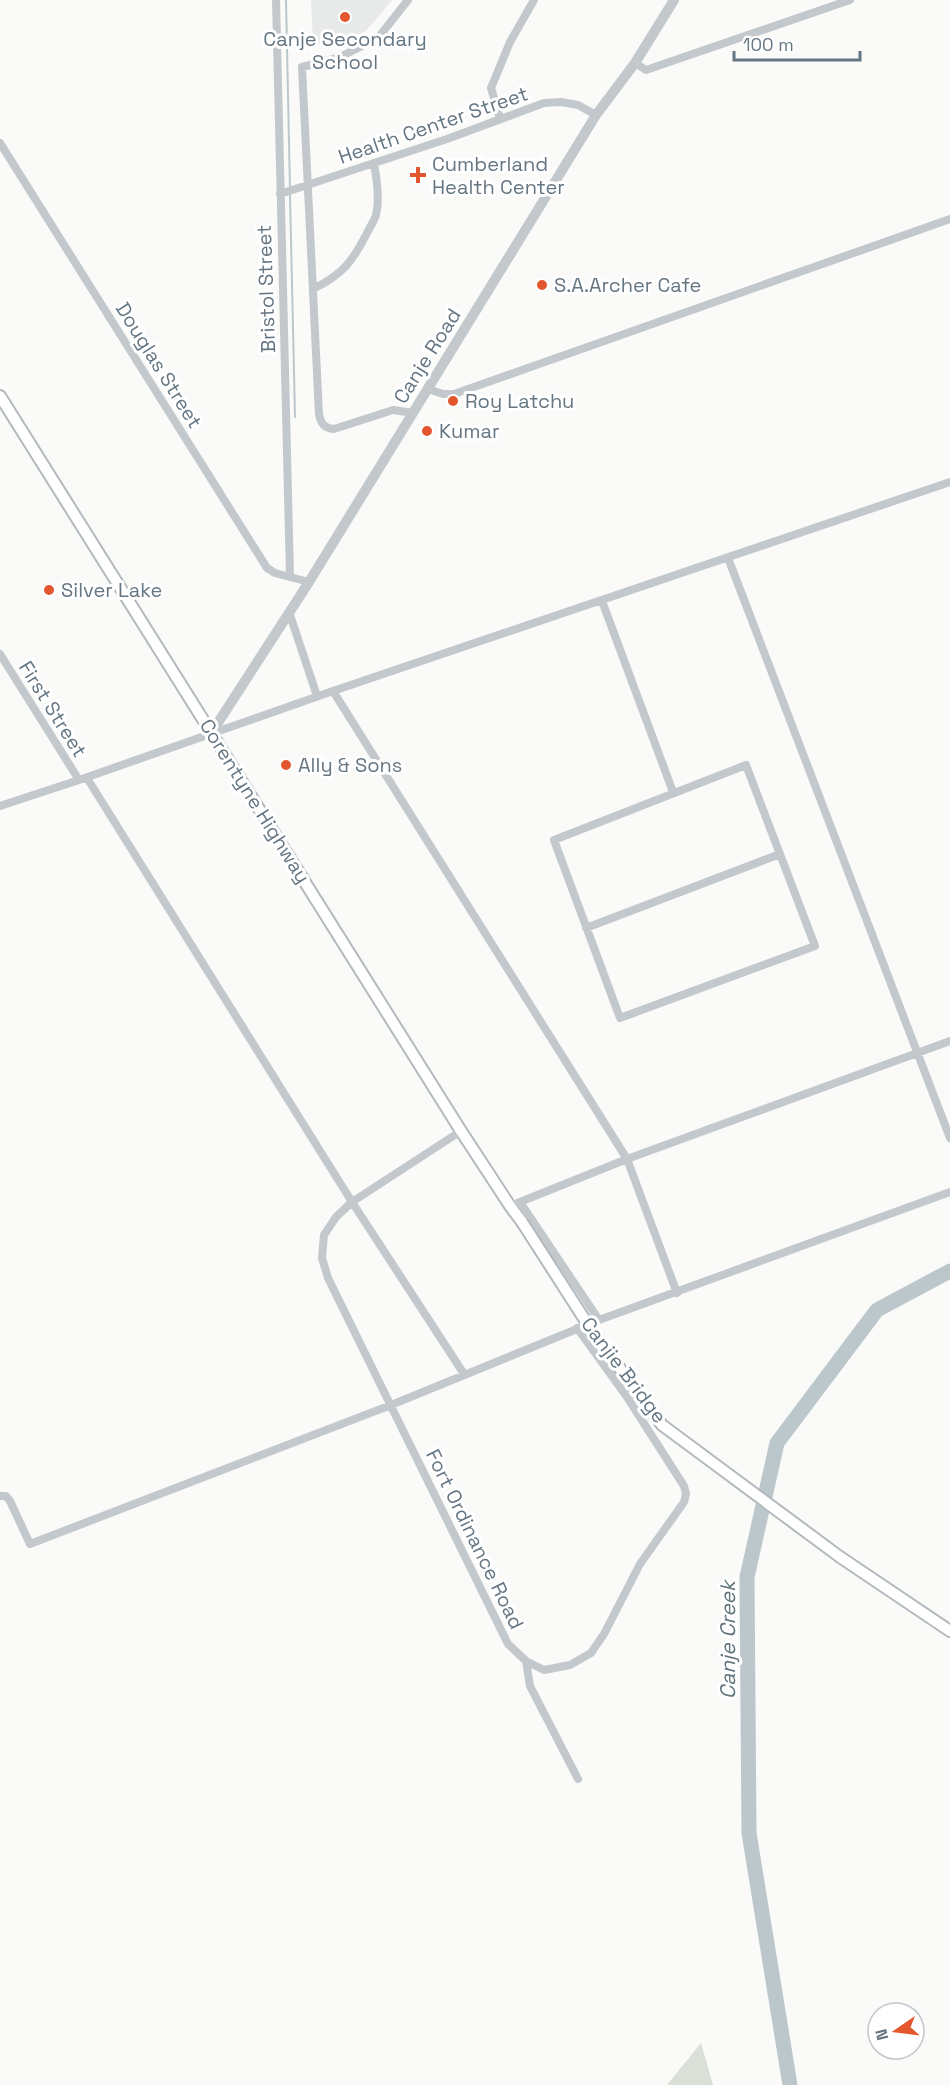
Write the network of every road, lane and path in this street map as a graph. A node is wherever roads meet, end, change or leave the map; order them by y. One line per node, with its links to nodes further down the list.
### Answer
1 (276, 0): 12 (street, Bristol Street)
2 (408, 0): 11 (street)
3 (534, 0): 8 (street)
4 (674, 0): 6 (street, Canje Road)
5 (850, 0): 6 (street)
6 (635, 63): 7 (street, Canje Road)
7 (596, 116): 8 (street, Health Center Street); 15 (street, Canje Road)
8 (500, 118): 10 (street, Health Center Street)
9 (0, 143): 20 (street, Douglas Street)
10 (374, 164): 11 (street, Health Center Street); 14 (street)
11 (306, 185): 12 (street, Health Center Street); 14 (street)
12 (280, 194): 20 (street, Bristol Street)
13 (950, 219): 15 (street)
14 (313, 289): 17 (street)
15 (428, 389): 17 (street, Canje Road)
16 (0, 396): 27 (main road, Corentyne Highway)
17 (413, 413): 21 (street, Canje Road)
18 (950, 482): 19 (street)
19 (728, 558): 22 (street); 34 (street)
20 (290, 577): 21 (street, Douglas Street)
21 (309, 582): 23 (street, Canje Road)
22 (602, 601): 25 (street); 29 (street)
23 (289, 612): 26 (street); 27 (street, Canje Road)
24 (0, 654): 28 (street, First Street)
25 (333, 691): 26 (street); 37 (street)
26 (317, 696): 27 (street)
27 (212, 732): 28 (street); 35 (main road, Corentyne Highway)
28 (83, 779): 30 (street); 39 (street, First Street)
29 (673, 792): 31 (street); 32 (street)
30 (0, 806)
31 (780, 854): 32 (street); 32 (street)
32 (586, 928)
33 (950, 1041): 34 (street)
34 (917, 1052): 36 (street); 37 (street)
35 (461, 1131): 39 (street, Fort Ordinance Road); 40 (main road, Corentyne Highway)
36 (950, 1138)
37 (627, 1159): 40 (street); 41 (street)
38 (950, 1192): 41 (street)
39 (352, 1202): 44 (street, First Street); 45 (street, Fort Ordinance Road)
40 (515, 1204): 42 (street); 47 (main road, Canjie Bridge, bridge)
41 (677, 1293): 42 (street)
42 (599, 1320): 43 (street)
43 (577, 1328): 44 (street); 48 (street)
44 (464, 1374): 45 (street)
45 (390, 1405): 46 (street); 48 (street, Fort Ordinance Road)
46 (0, 1496)
47 (950, 1631)
48 (526, 1661): 49 (street)
49 (578, 1779)

